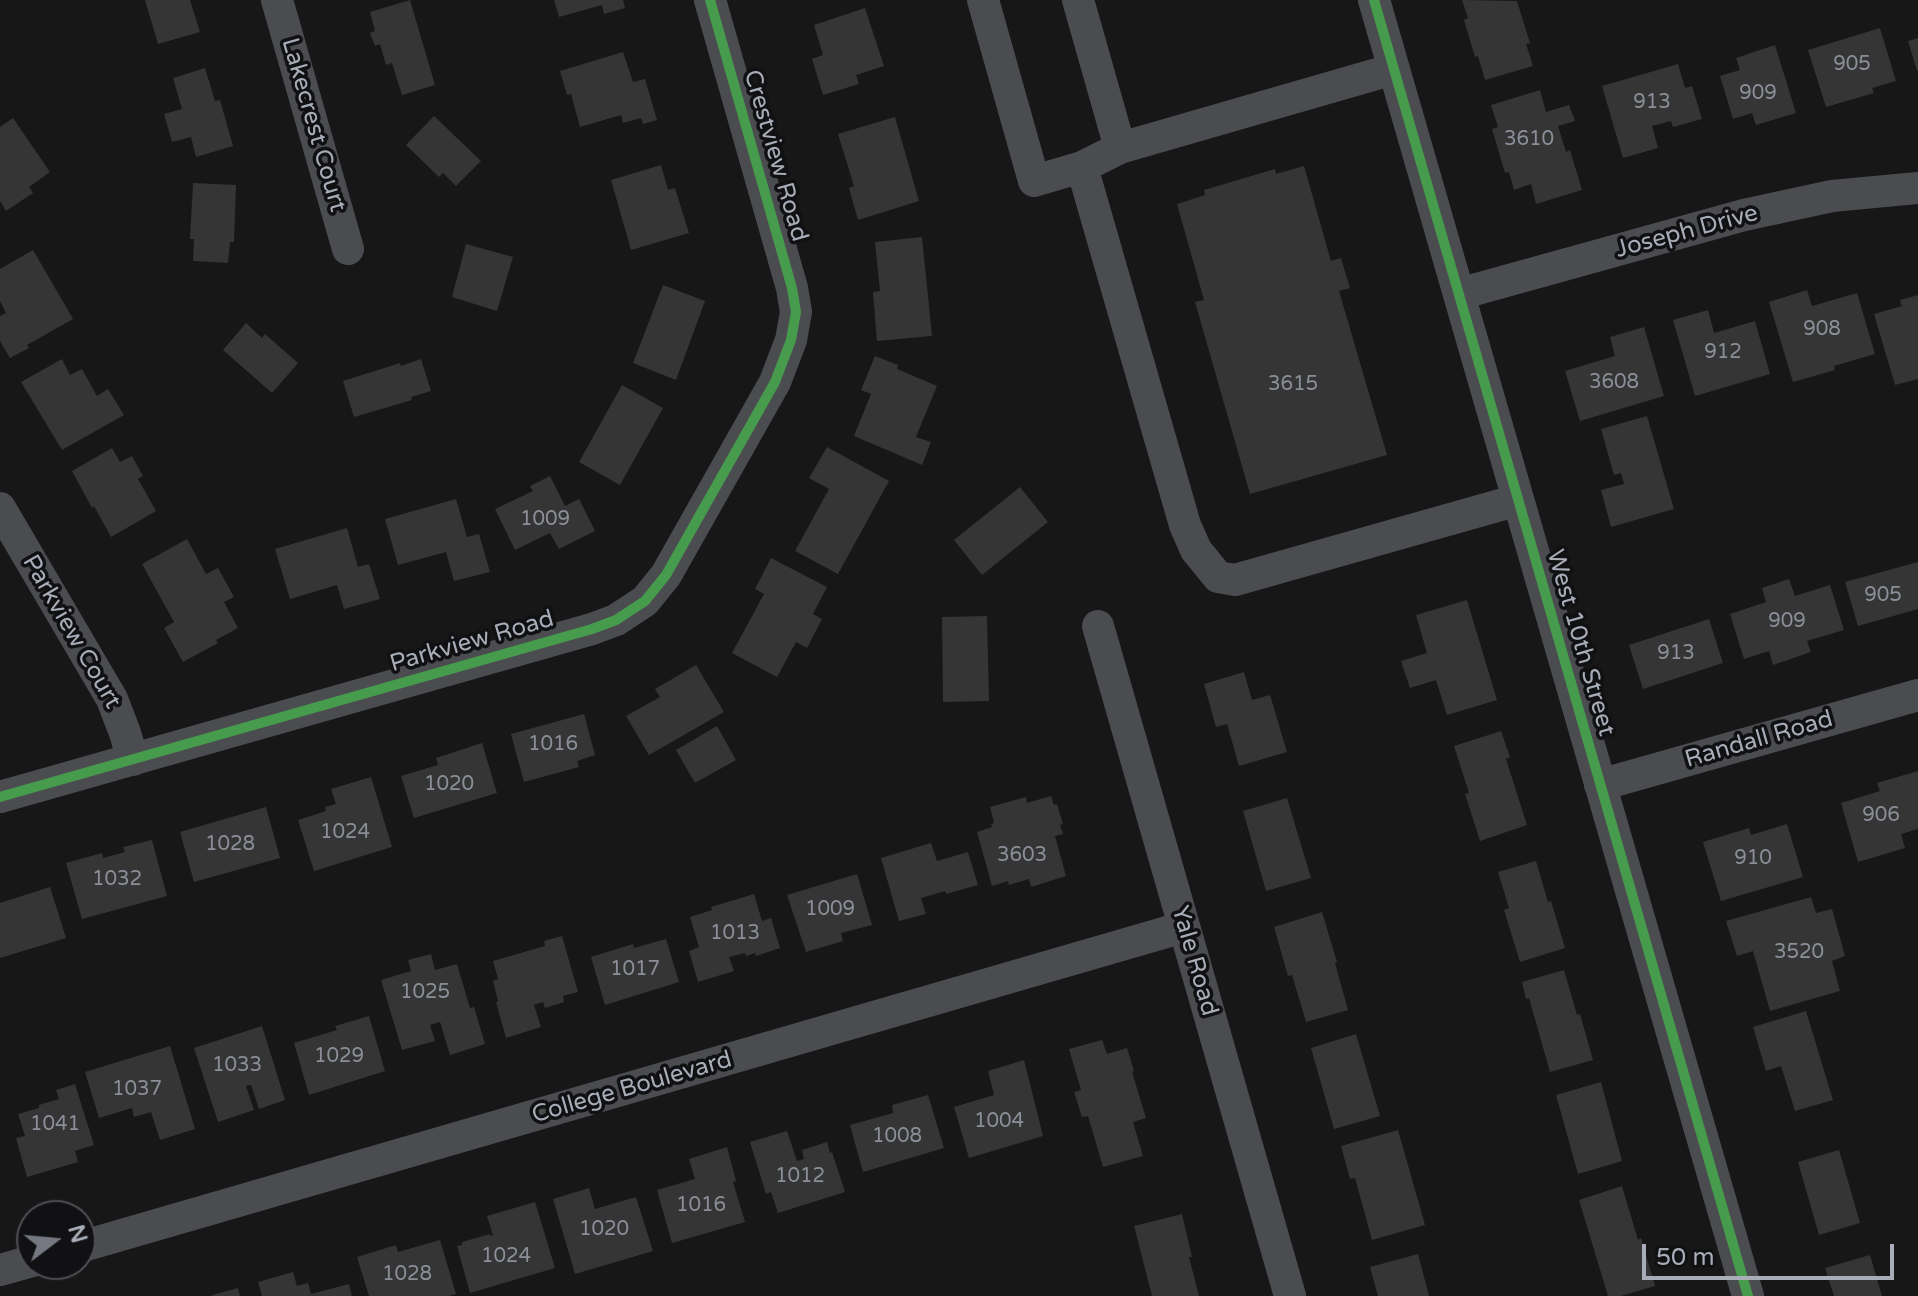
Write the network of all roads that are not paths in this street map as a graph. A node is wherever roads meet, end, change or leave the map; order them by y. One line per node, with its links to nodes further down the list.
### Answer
1 (277, 0): 10 (street, Lakecrest Court)
2 (710, 0): 12 (street, Crestview Road)
3 (983, 0): 8 (street)
4 (1078, 0): 7 (street)
5 (1374, 0): 6 (street, West 10th Street)
6 (1394, 69): 7 (street); 11 (street, West 10th Street)
7 (1120, 148): 8 (street)
8 (1082, 167): 13 (street)
9 (1918, 188): 11 (street, Joseph Drive)
10 (348, 249)
11 (1459, 294): 13 (street, West 10th Street)
12 (794, 324): 17 (street, Parkview Road)
13 (1518, 500): 18 (street, West 10th Street)
14 (0, 508): 17 (street, Parkview Court)
15 (1098, 626): 20 (street, Yale Road)
16 (1918, 695): 18 (street, Randall Road)
17 (133, 760): 19 (street, Parkview Road)
18 (1600, 785): 23 (street, West 10th Street)
19 (0, 797)
20 (1184, 927): 21 (street, College Boulevard); 22 (street, Yale Road)
21 (96, 1242)
22 (1290, 1296)
23 (1748, 1296)

